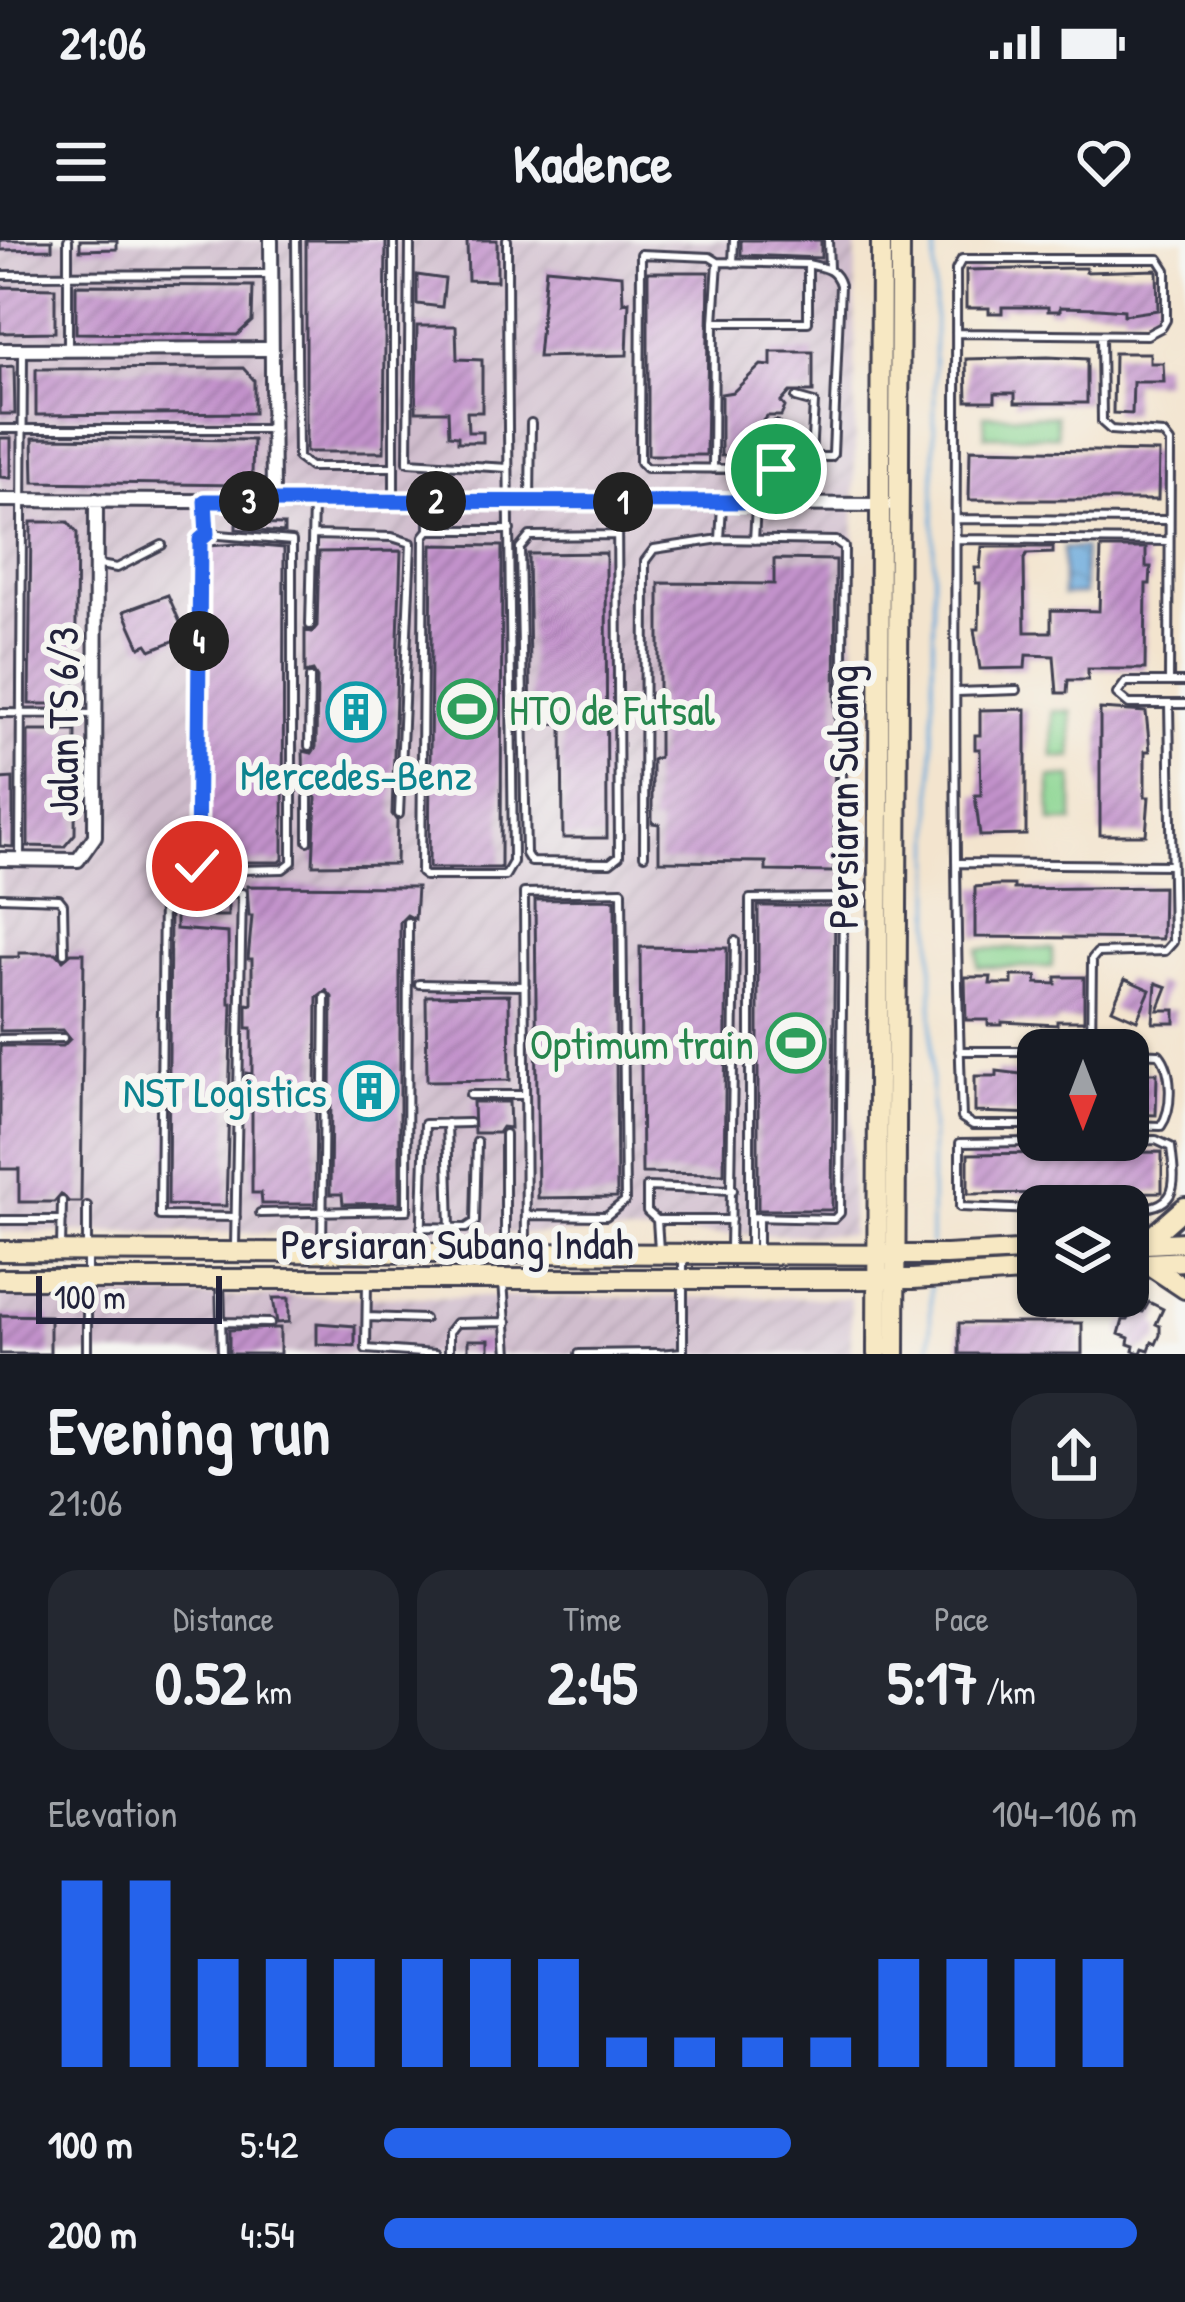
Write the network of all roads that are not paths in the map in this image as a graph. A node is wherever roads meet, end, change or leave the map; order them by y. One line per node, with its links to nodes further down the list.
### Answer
1 (68, 240): 17 (lane)
2 (271, 240): 15 (street)
3 (296, 240): 33 (lane)
4 (394, 240): 33 (lane)
5 (410, 240): 34 (lane)
6 (507, 240): 34 (lane)
7 (734, 240): 12 (lane)
8 (828, 240): 14 (lane)
9 (881, 240): 51 (main road, Persiaran Subang)
10 (900, 240): 51 (main road, Persiaran Subang)
11 (718, 262): 12 (lane); 18 (lane); 35 (lane)
12 (733, 263): 13 (lane)
13 (808, 264): 14 (lane); 18 (lane)
14 (829, 269): 32 (lane)
15 (272, 274): 17 (lane); 24 (street)
16 (0, 275): 17 (lane)
17 (68, 275): 23 (lane)
18 (714, 322): 35 (lane)
19 (956, 333): 20 (lane); 20 (lane); 52 (lane)
20 (1102, 334): 53 (lane)
21 (0, 350): 22 (street)
22 (23, 350): 23 (street); 29 (lane)
23 (68, 350): 24 (street)
24 (272, 350): 30 (street)
25 (796, 398): 32 (lane)
26 (531, 423): 46 (lane)
27 (776, 425): 31 (lane)
28 (0, 428): 29 (lane)
29 (23, 429): 30 (lane); 38 (lane)
30 (272, 429): 41 (street)
31 (776, 457): 32 (lane); 36 (lane)
32 (811, 457)
33 (394, 467): 43 (lane)
34 (508, 468): 45 (lane)
35 (713, 469): 36 (lane)
36 (776, 469): 50 (lane)
37 (0, 500): 38 (street)
38 (22, 500): 39 (street); 74 (lane)
39 (96, 500): 40 (street); 64 (street, Jalan TS 6/3)
40 (205, 501): 41 (street); 56 (lane)
41 (273, 501): 42 (street)
42 (313, 501): 43 (street); 57 (lane)
43 (394, 501): 44 (street)
44 (429, 501): 45 (street); 54 (lane)
45 (510, 502): 46 (street); 55 (lane)
46 (530, 502): 47 (street)
47 (617, 502): 48 (street); 58 (lane)
48 (722, 502): 49 (street); 59 (lane)
49 (756, 502): 50 (street); 61 (lane)
50 (776, 502): 51 (street)
51 (889, 505): 139 (main road, Persiaran Subang)
52 (956, 520): 53 (lane); 60 (lane)
53 (1169, 520): 62 (lane)
54 (429, 530): 55 (lane); 55 (lane)
55 (511, 530)
56 (207, 534): 56 (lane)
57 (313, 535): 65 (lane); 78 (lane)
58 (617, 536): 58 (lane)
59 (720, 539): 61 (lane); 80 (lane)
60 (957, 539): 62 (lane); 70 (lane)
61 (754, 540): 85 (lane)
62 (1169, 541): 67 (lane)
63 (162, 545): 64 (lane)
64 (96, 564): 75 (street, Jalan TS 6/3)
65 (310, 625)
66 (310, 677): 76 (lane)
67 (1169, 682): 68 (lane); 71 (lane)
68 (1185, 682)
69 (1017, 690): 70 (lane)
70 (957, 692): 83 (lane)
71 (1169, 704): 72 (lane); 84 (lane)
72 (1185, 704)
73 (0, 712): 74 (lane)
74 (20, 713): 75 (lane); 82 (lane)
75 (95, 713): 82 (street, Jalan TS 6/3)
76 (309, 746)
77 (308, 798): 79 (lane)
78 (399, 814)
79 (308, 841)
80 (644, 855)
81 (0, 859): 82 (street, Jalan TS 6/3)
82 (20, 860)
83 (958, 863): 84 (lane); 96 (lane)
84 (1172, 865): 93 (lane)
85 (841, 876)
86 (0, 897): 89 (lane)
87 (408, 922): 114 (lane)
88 (736, 941): 107 (lane)
89 (64, 952)
90 (419, 984): 91 (lane)
91 (525, 986): 100 (lane); 115 (lane)
92 (325, 997): 114 (lane)
93 (1091, 1029)
94 (63, 1038): 95 (lane)
95 (0, 1039)
96 (959, 1051): 97 (lane); 103 (lane)
97 (1017, 1052)
98 (1149, 1054): 104 (lane)
99 (470, 1095): 100 (lane)
100 (525, 1095): 115 (lane)
101 (447, 1123): 102 (lane); 122 (lane); 123 (lane)
102 (469, 1123)
103 (1017, 1125)
104 (1149, 1126)
105 (505, 1135): 134 (lane)
106 (477, 1142): 123 (lane)
107 (733, 1190): 120 (lane); 121 (lane)
108 (62, 1202): 119 (lane)
109 (87, 1207): 130 (lane)
110 (1185, 1207): 124 (main road)
111 (1149, 1208): 112 (lane)
112 (1017, 1209)
113 (260, 1213): 114 (lane)
114 (323, 1214): 132 (lane)
115 (526, 1215): 135 (lane)
116 (236, 1217): 116 (lane); 131 (lane)
117 (754, 1217): 117 (lane); 138 (lane)
118 (0, 1220): 119 (lane)
119 (62, 1220): 129 (lane)
120 (657, 1220): 121 (lane); 136 (lane)
121 (731, 1220): 138 (lane)
122 (422, 1227): 123 (lane); 133 (lane)
123 (449, 1228)
124 (1149, 1241)
125 (1185, 1242): 128 (main road)
126 (0, 1251): 129 (main road, Persiaran Subang Indah)
127 (1017, 1251): 139 (main road, Persiaran Subang Indah)
128 (1149, 1251)
129 (61, 1252): 130 (main road, Persiaran Subang Indah)
130 (87, 1252): 131 (main road, Persiaran Subang Indah); 147 (lane)
131 (235, 1252): 132 (main road, Persiaran Subang Indah)
132 (322, 1252): 133 (main road, Persiaran Subang Indah)
133 (422, 1253): 134 (main road, Persiaran Subang Indah)
134 (505, 1253): 135 (main road, Persiaran Subang Indah)
135 (526, 1253): 136 (main road, Persiaran Subang Indah)
136 (660, 1254): 137 (main road, Persiaran Subang Indah)
137 (683, 1254): 138 (main road, Persiaran Subang Indah); 145 (lane)
138 (746, 1254): 139 (main road, Persiaran Subang Indah)
139 (895, 1255): 150 (main road, Persiaran Subang)
140 (1149, 1256): 141 (main road)
141 (1185, 1261)
142 (1149, 1263): 151 (main road)
143 (1017, 1273): 150 (main road, Persiaran Subang Indah)
144 (503, 1278): 145 (main road, Persiaran Subang Indah); 149 (main road, Persiaran Subang Indah); 155 (lane)
145 (683, 1278): 150 (main road, Persiaran Subang Indah); 159 (lane)
146 (0, 1279): 147 (main road, Persiaran Subang Indah)
147 (87, 1279): 148 (main road, Persiaran Subang Indah); 160 (lane)
148 (220, 1279): 149 (main road, Persiaran Subang Indah); 154 (lane)
149 (367, 1279): 152 (lane)
150 (895, 1279): 167 (main road, Persiaran Subang); 168 (main road, Persiaran Subang)
151 (1185, 1289)
152 (367, 1317): 153 (lane); 157 (lane)
153 (424, 1319)
154 (221, 1322): 156 (lane); 161 (lane)
155 (507, 1322): 164 (lane); 165 (lane)
156 (270, 1323)
157 (366, 1349): 162 (lane); 163 (lane)
158 (658, 1353): 159 (lane); 166 (lane)
159 (683, 1353)
160 (86, 1354)
161 (222, 1354)
162 (356, 1354)
163 (435, 1354)
164 (449, 1354)
165 (508, 1354)
166 (579, 1354)
167 (877, 1354)
168 (896, 1354)

